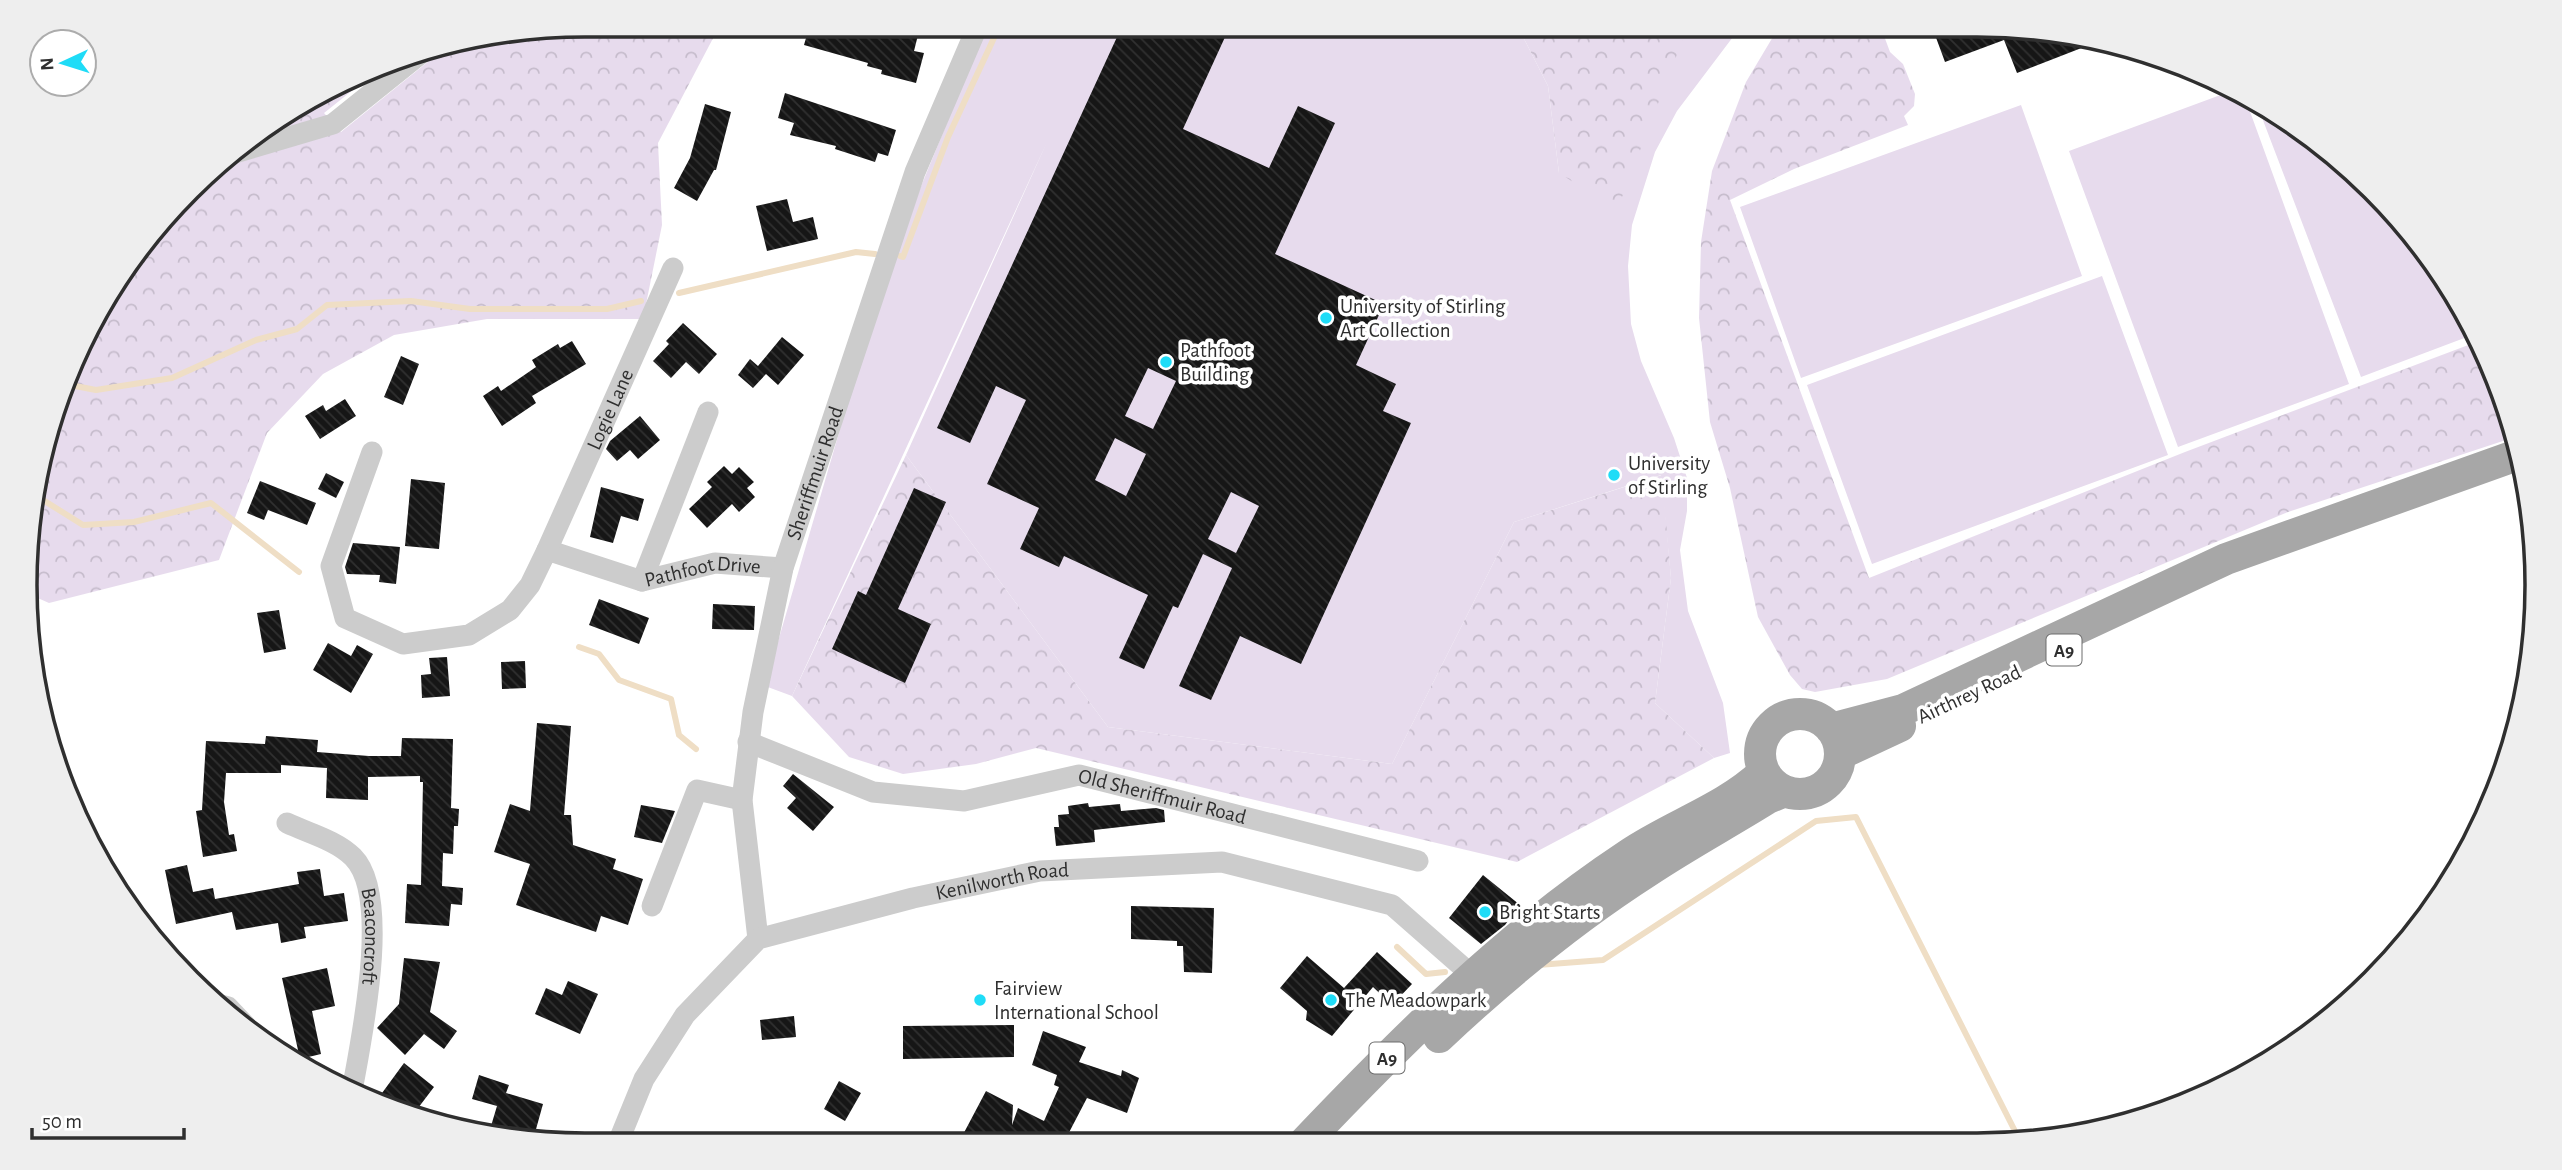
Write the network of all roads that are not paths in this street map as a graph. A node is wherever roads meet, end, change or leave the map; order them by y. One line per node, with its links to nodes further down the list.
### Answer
1 (972, 37): 9 (street, Sheriffmuir Road)
2 (402, 68): 3 (street)
3 (255, 147)
4 (673, 268): 8 (street, Logie Lane)
5 (708, 412): 10 (street)
6 (372, 453): 8 (street)
7 (2510, 458): 12 (main road, Airthrey Road / A9)
8 (547, 550): 10 (street, Pathfoot Drive)
9 (783, 568): 10 (street, Pathfoot Drive); 11 (street, Sheriffmuir Road)
10 (642, 581)
11 (748, 742): 14 (street, Sheriffmuir Road); 16 (street, Old Sheriffmuir Road)
12 (1835, 742): 13 (main road); 13 (main road)
13 (1774, 782): 19 (main road, A9)
14 (742, 800): 17 (street); 18 (street, Sheriffmuir Road)
15 (286, 823): 20 (street, Beaconcroft)
16 (1418, 861)
17 (652, 906)
18 (758, 939): 19 (street, Kenilworth Road); 21 (street)
19 (1480, 983): 22 (main road, A9); 23 (main road, A9)
20 (353, 1082)
21 (622, 1133)
22 (1314, 1133)
23 (1330, 1133)

